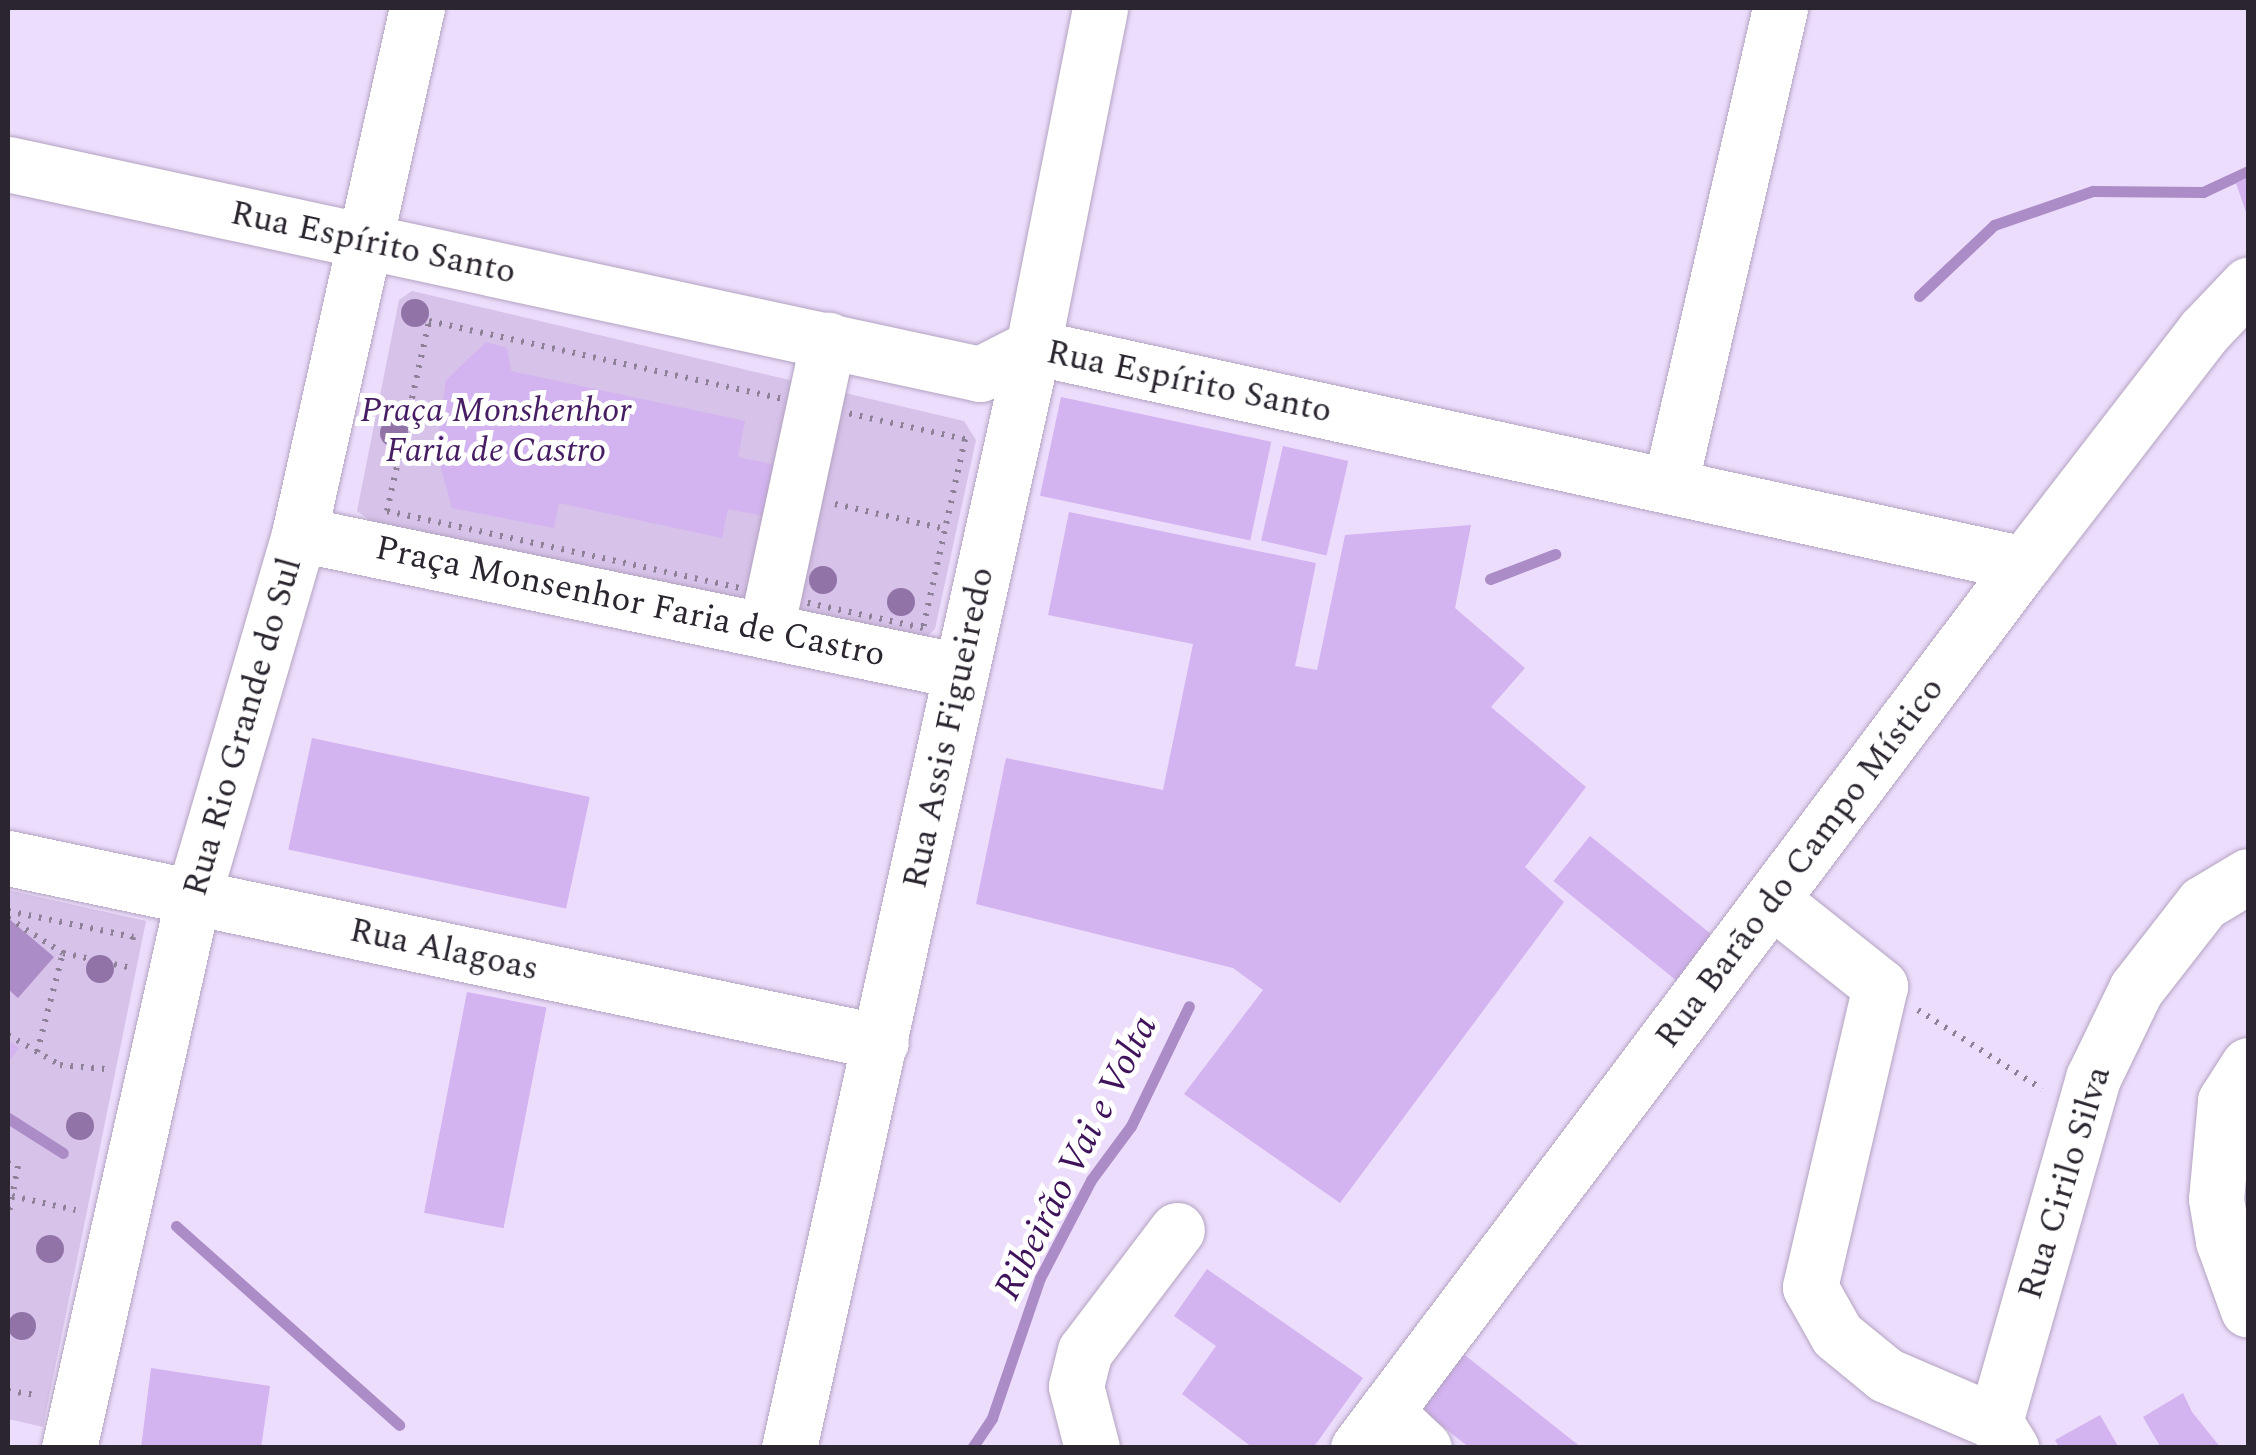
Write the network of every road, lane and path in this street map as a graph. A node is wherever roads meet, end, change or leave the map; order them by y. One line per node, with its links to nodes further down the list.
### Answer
1 (417, 8): 5 (street, Rua Rio Grande do Sul)
2 (1100, 8): 8 (street, Rua Assis Figueiredo)
3 (1780, 8): 10 (street)
4 (8, 164): 5 (street, Rua Espírito Santo)
5 (362, 241): 7 (street, Rua Espírito Santo); 13 (street, Rua Rio Grande do Sul)
6 (2248, 285): 14 (street, Rua Barão do Campo Místico)
7 (828, 340): 8 (street, Rua Espírito Santo); 9 (street)
8 (1033, 347): 10 (street, Rua Espírito Santo); 16 (street, Rua Assis Figueiredo)
9 (813, 406): 11 (street); 12 (path); 15 (path)
10 (1670, 484): 14 (street, Rua Espírito Santo)
11 (795, 496): 12 (path); 15 (street)
12 (945, 528): 15 (path)
13 (299, 534): 15 (street, Praça Monsenhor Faria de Castro); 19 (street, Rua Rio Grande do Sul)
14 (2024, 564): 20 (street, Rua Barão do Campo Místico)
15 (770, 612): 16 (street, Praça Monsenhor Faria de Castro)
16 (960, 671): 28 (street, Rua Assis Figueiredo)
17 (8, 858): 19 (street, Rua Alagoas)
18 (2248, 876): 32 (street, Rua Cirilo Silva)
19 (193, 896): 28 (street, Rua Alagoas); 42 (street, Rua Rio Grande do Sul)
20 (1773, 900): 26 (street); 41 (street, Rua Barão do Campo Místico)
21 (8, 911): 24 (path)
22 (8, 918): 23 (path)
23 (63, 953): 24 (path); 29 (path)
24 (126, 967): 25 (path)
25 (123, 984)
26 (1880, 986): 32 (path); 40 (street)
27 (8, 1035): 29 (path)
28 (881, 1042): 39 (street, Rua Assis Figueiredo)
29 (37, 1052): 30 (path)
30 (108, 1052)
31 (2248, 1065): 38 (street)
32 (2082, 1114): 40 (street, Rua Cirilo Silva)
33 (8, 1163): 34 (path)
34 (12, 1196): 35 (path); 36 (path)
35 (75, 1210)
36 (8, 1217)
37 (1177, 1230): 44 (street)
38 (2248, 1310)
39 (795, 1424): 43 (street)
40 (2003, 1435)
41 (1389, 1436)
42 (69, 1448)
43 (830, 1448)
44 (1092, 1448)

